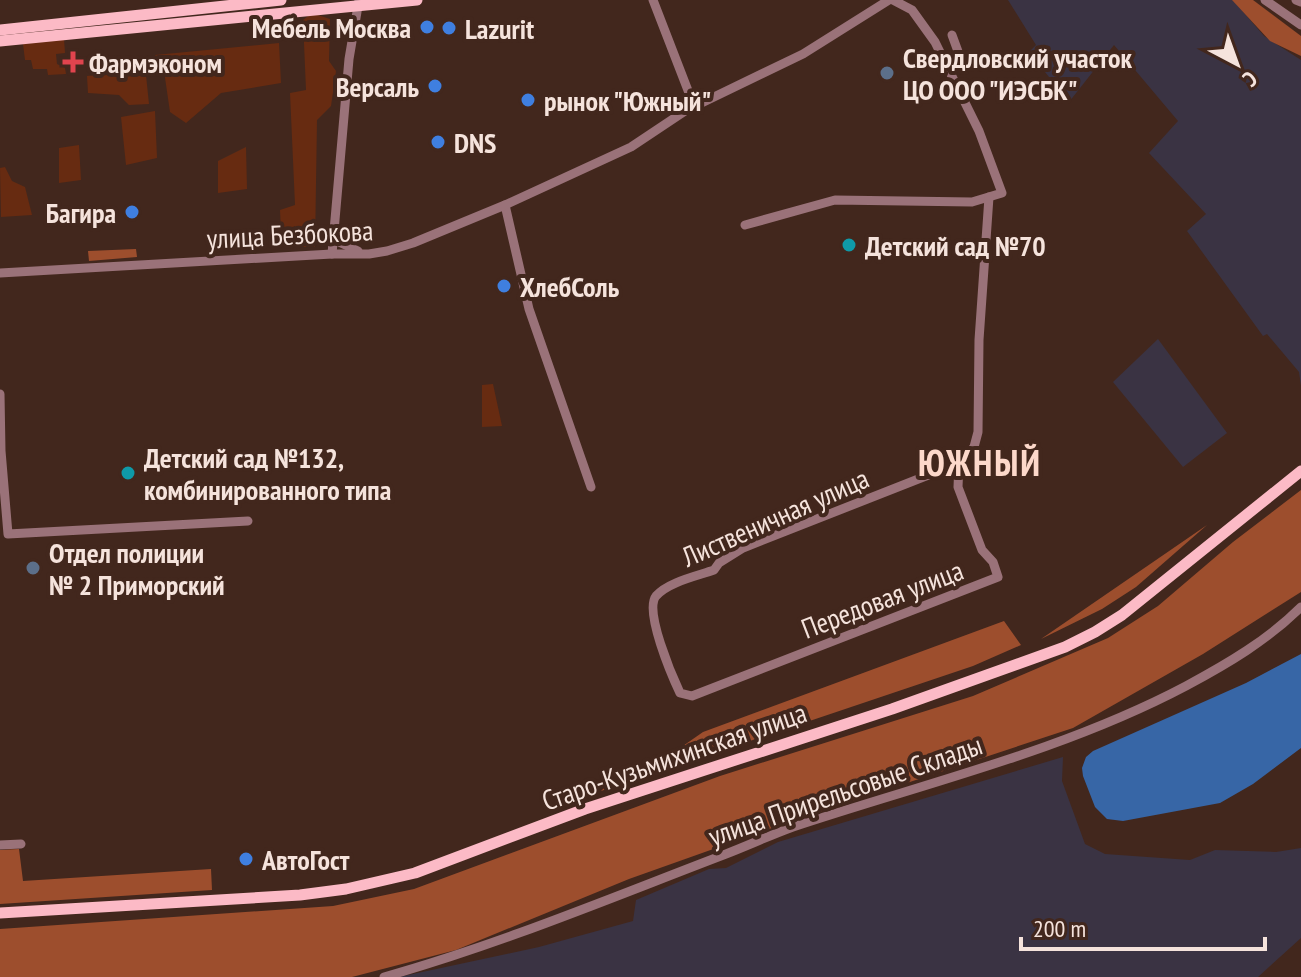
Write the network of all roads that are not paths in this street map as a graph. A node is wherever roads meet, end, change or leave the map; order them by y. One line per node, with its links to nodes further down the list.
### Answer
1 (281, 0): 8 (main road)
2 (417, 0): 6 (main road)
3 (891, 0): 12 (street, улица Безбокова); 13 (street, улица Безбокова)
4 (1265, 0): 7 (street)
5 (656, 2): 12 (street)
6 (357, 3): 10 (main road); 16 (street)
7 (1301, 25)
8 (0, 30)
9 (952, 35): 11 (street)
10 (0, 41)
11 (963, 65)
12 (694, 106): 14 (street, улица Безбокова)
13 (989, 197): 15 (street); 21 (street)
14 (505, 205): 18 (street, улица Безбокова); 23 (street)
15 (745, 225)
16 (333, 236): 17 (street); 18 (street)
17 (332, 254): 18 (street, улица Безбокова); 19 (street, улица Безбокова)
18 (369, 254)
19 (0, 273)
20 (0, 394): 24 (street)
21 (959, 463): 26 (street, Лиственичная улица); 26 (street, Передовая улица)
22 (1301, 471): 29 (main road, Старо-Кузьмихинская улица)
23 (591, 487)
24 (248, 521)
25 (1301, 607): 30 (street, улица Прирельсовые Склады)
26 (680, 693)
27 (21, 844): 28 (street)
28 (0, 845)
29 (0, 913)
30 (384, 977)

